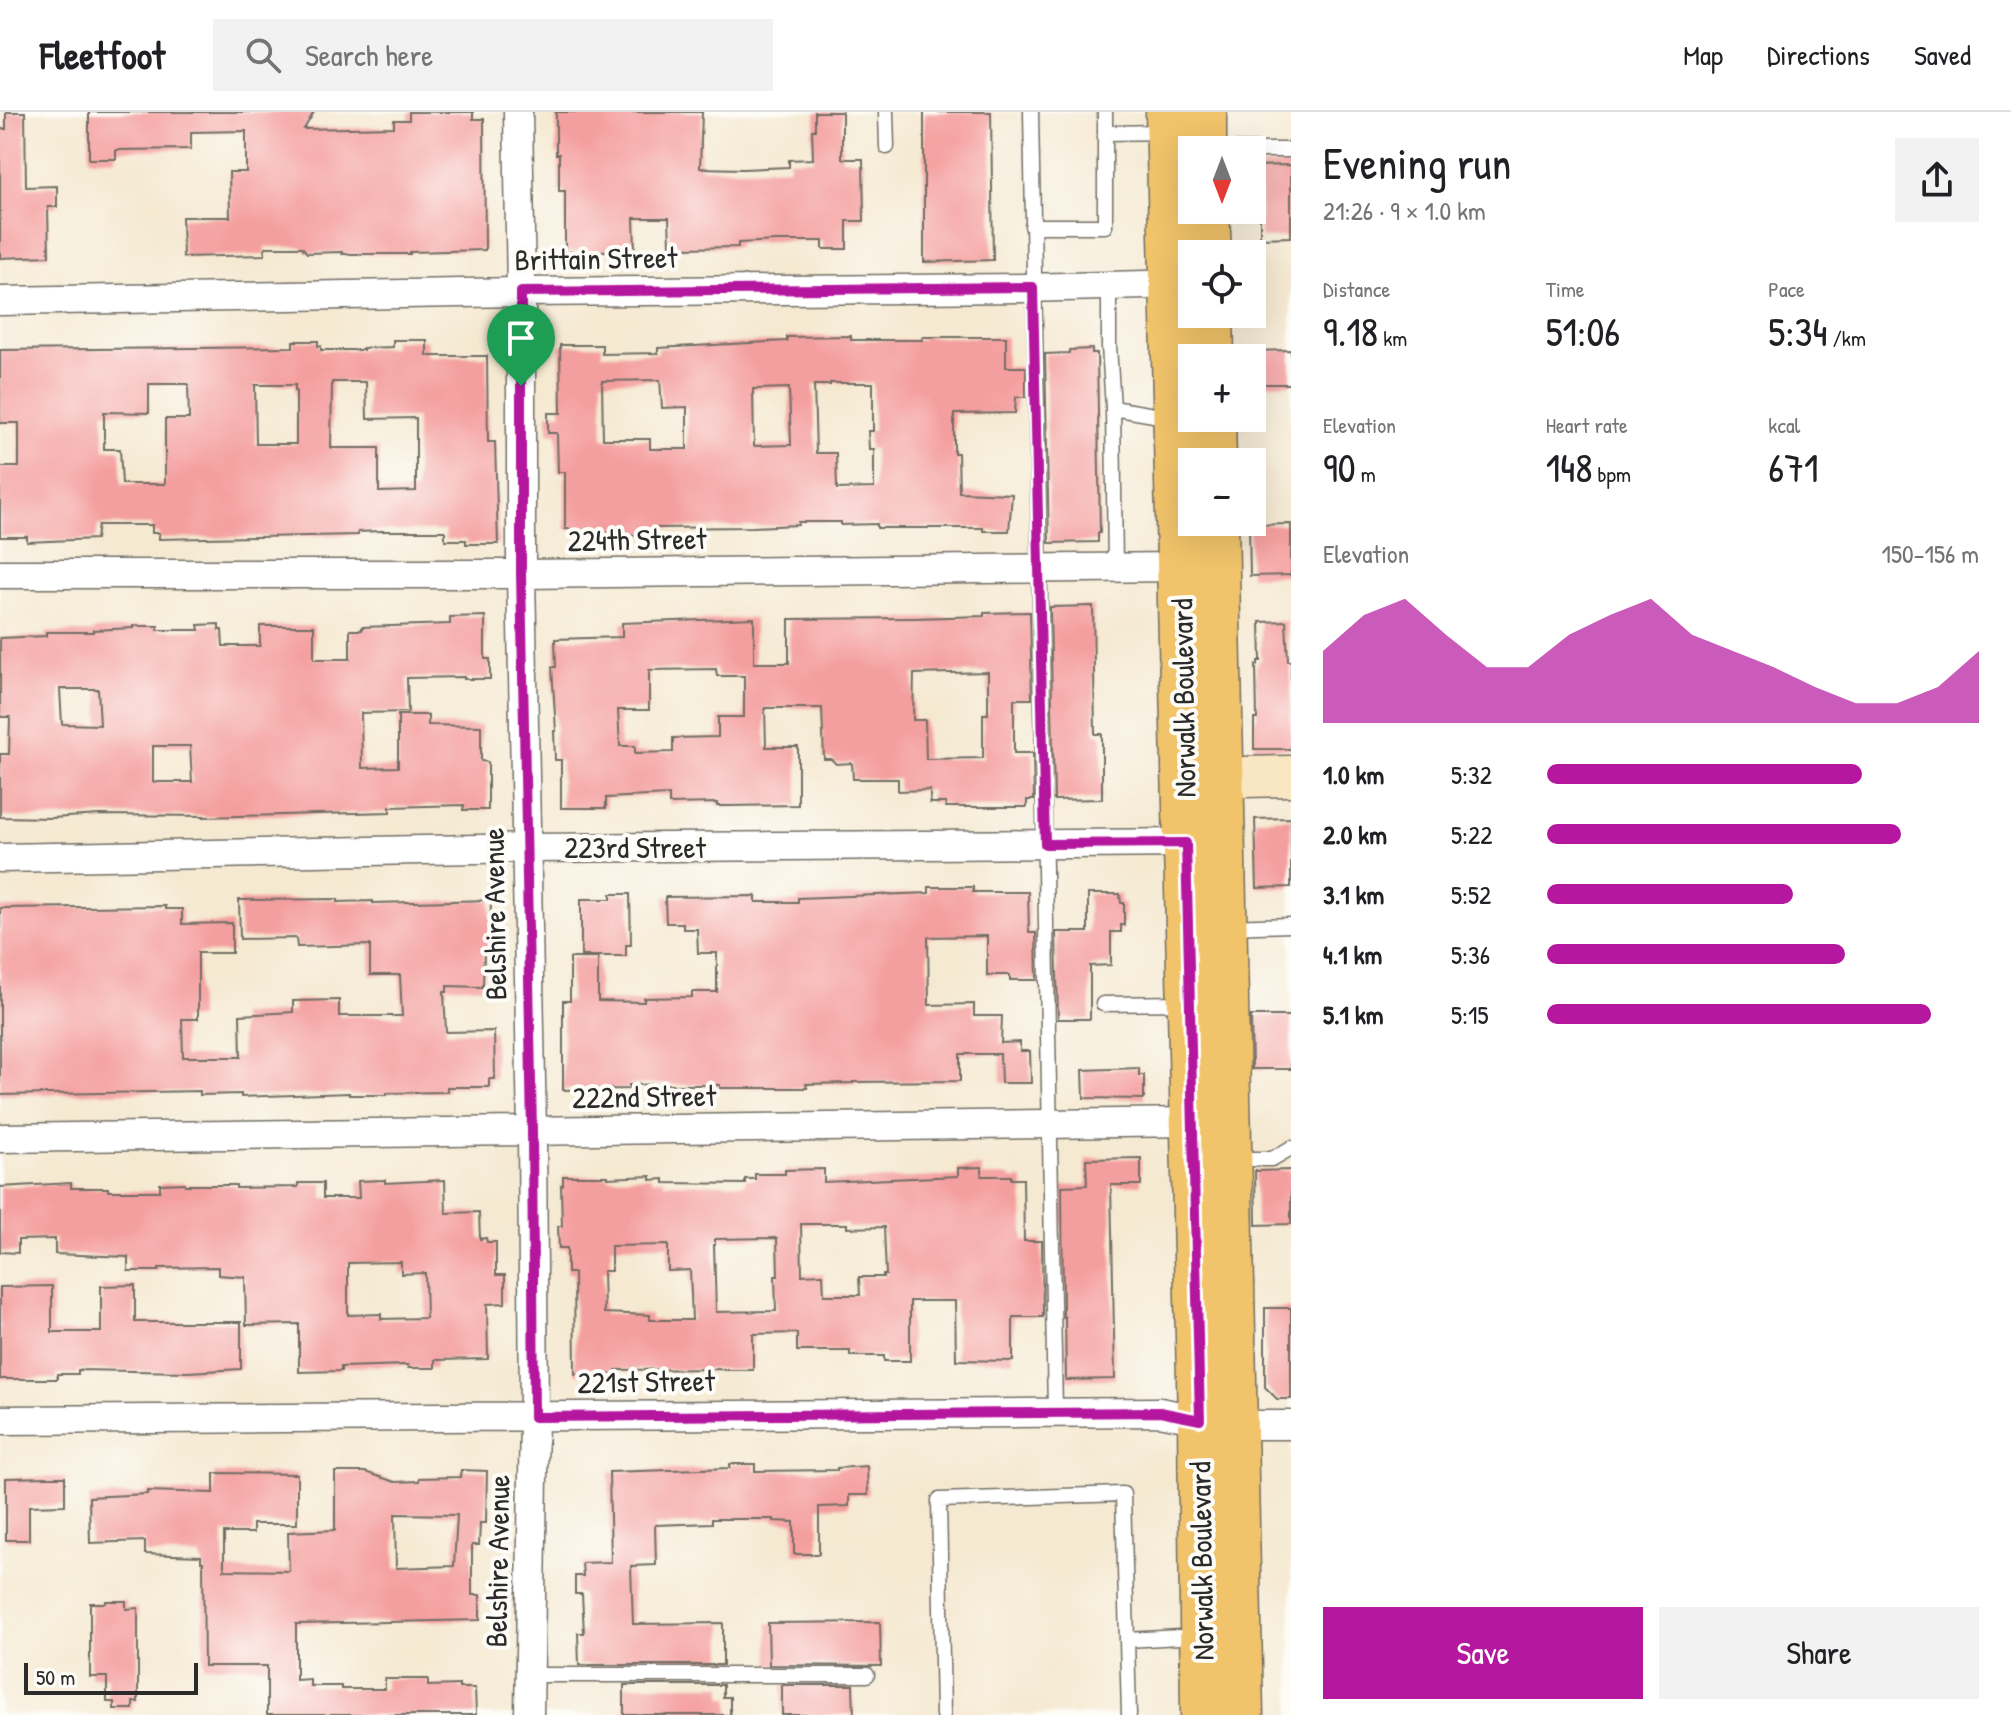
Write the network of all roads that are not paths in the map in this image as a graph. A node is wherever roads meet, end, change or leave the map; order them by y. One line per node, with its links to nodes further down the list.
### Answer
1 (518, 112): 14 (street, Belshire Avenue)
2 (886, 112): 7 (lane)
3 (1031, 112): 9 (lane)
4 (1105, 112): 6 (lane)
5 (1191, 131): 6 (lane); 8 (lane); 10 (main road, Norwalk Boulevard)
6 (1105, 133): 9 (lane)
7 (887, 147)
8 (1291, 150)
9 (1032, 226): 13 (lane)
10 (1185, 240)
11 (1178, 284): 12 (street, Brittain Street)
12 (1109, 285): 13 (street, Brittain Street); 16 (lane)
13 (1033, 287): 14 (street, Brittain Street); 21 (lane)
14 (521, 292): 15 (street, Brittain Street); 24 (street, Belshire Avenue)
15 (0, 301)
16 (1113, 408): 17 (lane); 22 (lane)
17 (1178, 416)
18 (1193, 432): 20 (main road, Norwalk Boulevard)
19 (1215, 536): 26 (main road, Norwalk Boulevard)
20 (1179, 567): 22 (street, 224th Street); 26 (main road, Norwalk Boulevard)
21 (1039, 568): 22 (street, 224th Street); 24 (street, 224th Street); 28 (lane)
22 (1115, 568)
23 (0, 574): 24 (street, 224th Street)
24 (521, 574): 29 (street, Belshire Avenue)
25 (1291, 776): 26 (street)
26 (1203, 778): 27 (main road, Norwalk Boulevard)
27 (1204, 843): 28 (street, 223rd Street); 32 (main road, Norwalk Boulevard); 33 (main road, Norwalk Boulevard)
28 (1045, 844): 29 (street, 223rd Street); 36 (lane)
29 (527, 848): 30 (street, 223rd Street); 37 (street, Belshire Avenue)
30 (0, 858)
31 (1291, 925): 32 (lane)
32 (1225, 927): 40 (main road, Norwalk Boulevard)
33 (1190, 1003): 34 (lane); 35 (main road, Norwalk Boulevard)
34 (1103, 1004)
35 (1193, 1122): 36 (street, 222nd Street); 44 (main road, Norwalk Boulevard)
36 (1049, 1124): 37 (street, 222nd Street); 41 (lane)
37 (532, 1131): 38 (street, 222nd Street); 42 (street, Belshire Avenue)
38 (0, 1138)
39 (1291, 1148): 40 (lane)
40 (1230, 1159): 44 (main road, Norwalk Boulevard)
41 (1055, 1411): 42 (street, 221st Street); 44 (street, 221st Street)
42 (534, 1417): 43 (street, 221st Street); 48 (street, Belshire Avenue)
43 (0, 1420)
44 (1218, 1422): 45 (street, 221st Street); 46 (main road, Norwalk Boulevard); 54 (main road, Norwalk Boulevard)
45 (1291, 1425)
46 (1202, 1635): 47 (lane); 53 (main road, Norwalk Boulevard)
47 (1127, 1640): 51 (lane); 52 (lane)
48 (529, 1675): 49 (lane); 50 (street, Belshire Avenue)
49 (867, 1675)
50 (529, 1715)
51 (943, 1715)
52 (1129, 1715)
53 (1203, 1715)
54 (1241, 1715)

